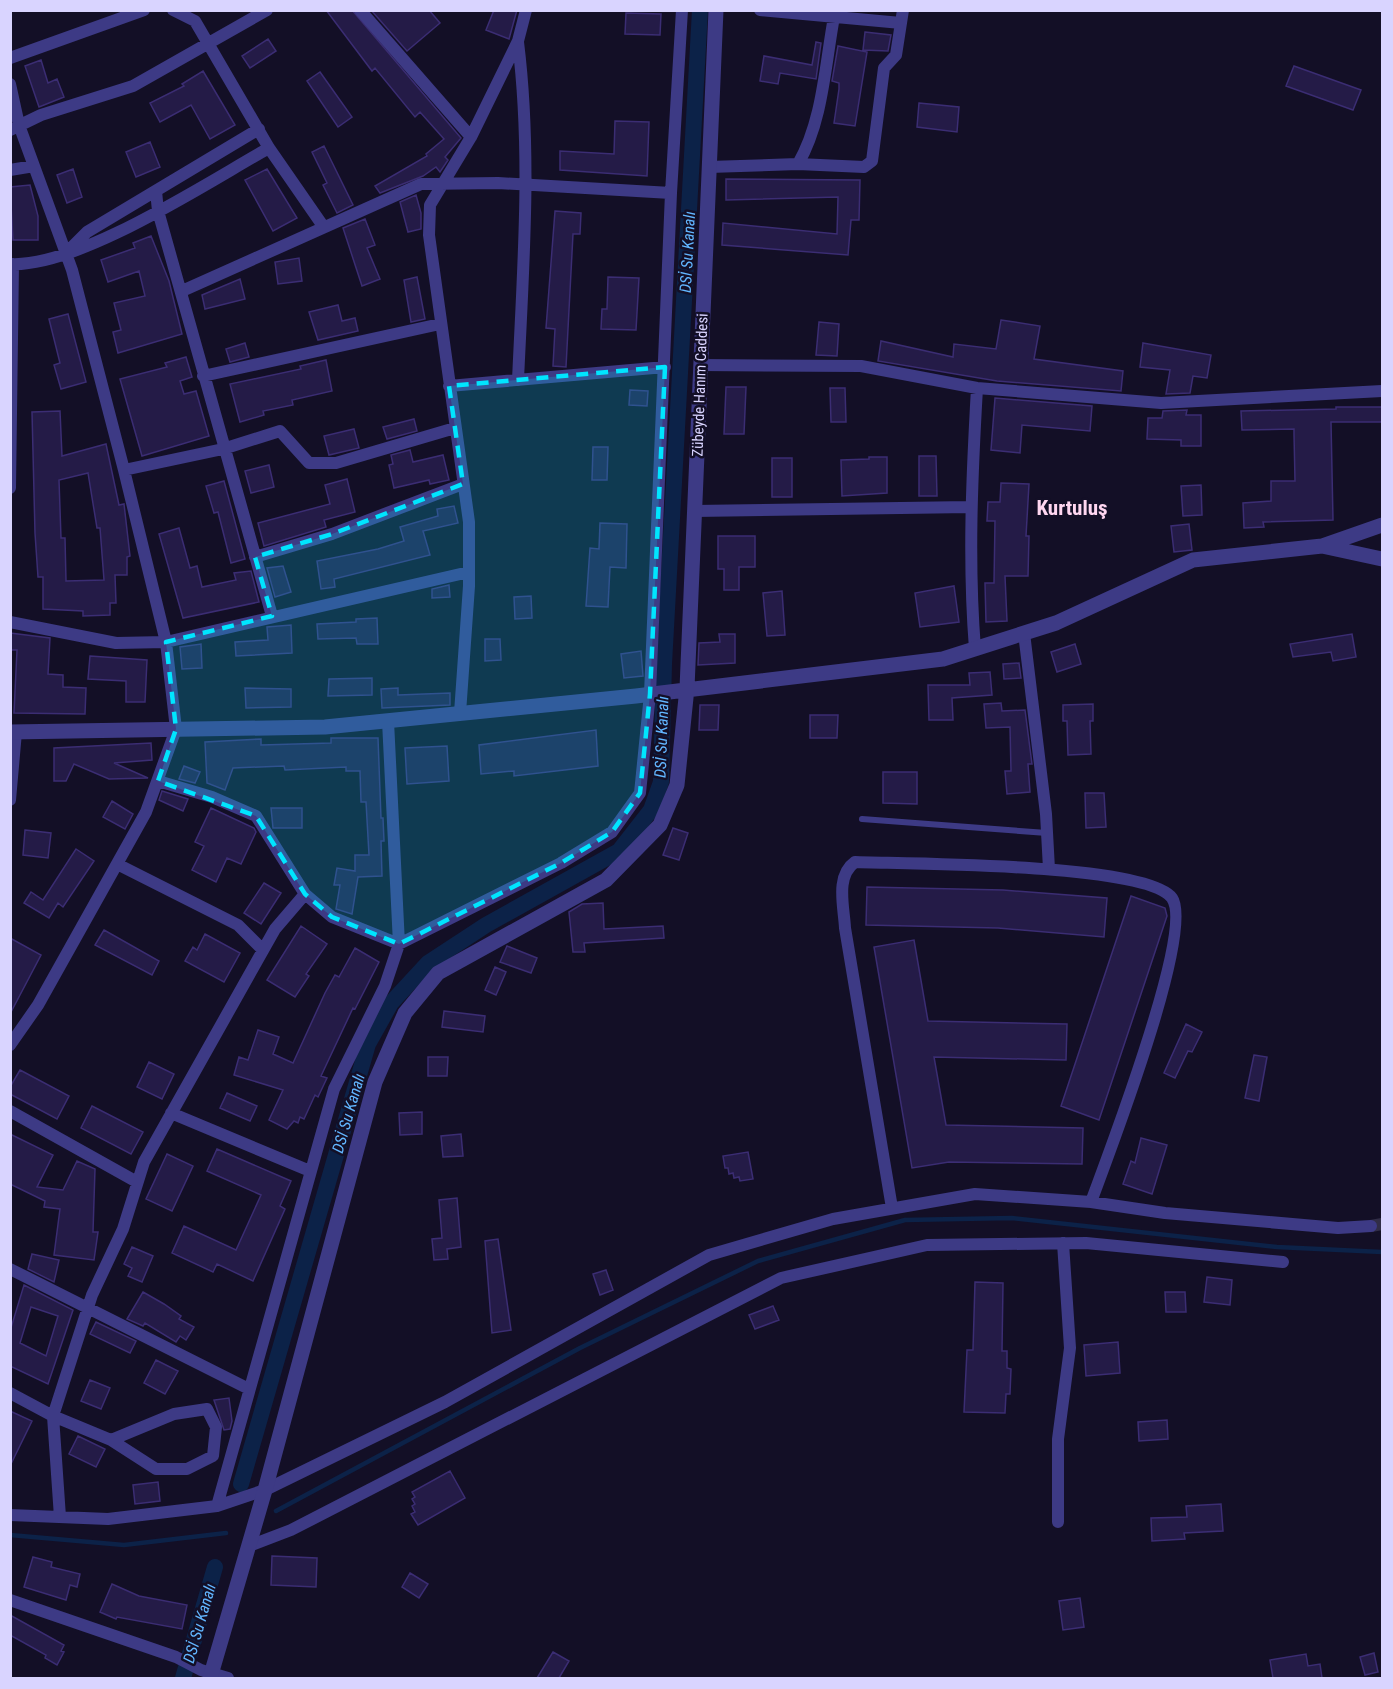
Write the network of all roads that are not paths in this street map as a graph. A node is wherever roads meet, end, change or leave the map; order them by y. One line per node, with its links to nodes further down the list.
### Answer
1 (144, 10): 14 (street)
2 (173, 10): 9 (street)
3 (267, 10): 13 (street)
4 (360, 10): 18 (street)
5 (526, 10): 12 (street)
6 (682, 10): 27 (street)
7 (716, 10): 22 (street, Zübeyde Hanım Caddesi)
8 (759, 10): 10 (street)
9 (197, 16): 13 (street)
10 (834, 17): 11 (street); 20 (street)
11 (902, 17): 20 (street)
12 (518, 41): 18 (street); 25 (street)
13 (208, 45): 16 (street); 17 (street)
14 (10, 58)
15 (10, 84): 16 (street)
16 (15, 128): 21 (street)
17 (259, 129): 19 (street); 26 (street)
18 (471, 137): 24 (street)
19 (269, 148): 28 (street); 29 (street)
20 (798, 164): 22 (street)
21 (34, 166): 23 (street); 30 (street)
22 (709, 166): 34 (street, Zübeyde Hanım Caddesi)
23 (10, 170)
24 (441, 184): 25 (street); 29 (street); 33 (street)
25 (526, 185): 27 (street); 37 (street)
26 (156, 191): 28 (street); 30 (street)
27 (671, 193): 35 (street)
28 (158, 210): 30 (street); 32 (street)
29 (323, 226): 32 (street)
30 (66, 254): 31 (street); 43 (street)
31 (12, 264): 45 (street)
32 (182, 291): 36 (street)
33 (440, 324): 36 (street); 38 (street)
34 (700, 365): 39 (street); 47 (street, Zübeyde Hanım Caddesi)
35 (665, 367): 37 (street); 59 (street)
36 (203, 376): 42 (street)
37 (518, 380): 38 (street)
38 (450, 386): 41 (street)
39 (977, 388): 40 (street); 46 (street)
40 (1383, 390)
41 (455, 428): 42 (street); 44 (street)
42 (223, 449): 43 (street); 50 (street)
43 (124, 470): 56 (street)
44 (463, 484): 50 (street); 52 (street)
45 (10, 488)
46 (970, 507): 47 (street); 57 (street)
47 (694, 511): 58 (street, Zübeyde Hanım Caddesi)
48 (1383, 525): 49 (street)
49 (1322, 546): 51 (street); 55 (street)
50 (255, 557): 53 (street)
51 (1383, 559)
52 (469, 572): 53 (street); 60 (street)
53 (272, 616): 56 (street)
54 (10, 622): 56 (street)
55 (1024, 633): 57 (street); 67 (street)
56 (166, 642): 62 (street)
57 (975, 649): 58 (street)
58 (687, 688): 59 (street); 89 (street, Zübeyde Hanım Caddesi)
59 (650, 694): 60 (street); 71 (street)
60 (460, 713): 61 (street)
61 (388, 721): 62 (street); 71 (street)
62 (176, 729): 63 (street); 64 (street)
63 (13, 732): 65 (street)
64 (158, 781): 68 (street); 70 (street)
65 (10, 800)
66 (862, 819): 67 (lane)
67 (1047, 833): 69 (street)
68 (117, 864): 72 (street); 73 (street)
69 (1049, 869): 78 (street); 79 (street)
70 (304, 894): 71 (street); 72 (street)
71 (399, 944): 76 (street)
72 (263, 950): 75 (street)
73 (10, 1045)
74 (10, 1111): 77 (street)
75 (171, 1113): 76 (street); 77 (street)
76 (310, 1172): 85 (street)
77 (137, 1182): 84 (street)
78 (1091, 1202): 79 (street); 80 (street)
79 (892, 1208): 89 (street)
80 (1371, 1226)
81 (1063, 1243): 82 (street); 93 (street); 94 (street)
82 (1283, 1262)
83 (10, 1269): 84 (street)
84 (88, 1308): 85 (street); 87 (street)
85 (249, 1389): 90 (street)
86 (10, 1393): 87 (street)
87 (53, 1416): 88 (street); 92 (street)
88 (111, 1440): 88 (street)
89 (265, 1490): 90 (street); 94 (street, Zübeyde Hanım Caddesi)
90 (216, 1506): 92 (street)
91 (10, 1515): 92 (street)
92 (60, 1517)
93 (1058, 1522)
94 (249, 1546): 96 (street, Zübeyde Hanım Caddesi)
95 (10, 1600): 96 (street)
96 (208, 1674): 97 (street)
97 (228, 1678)

